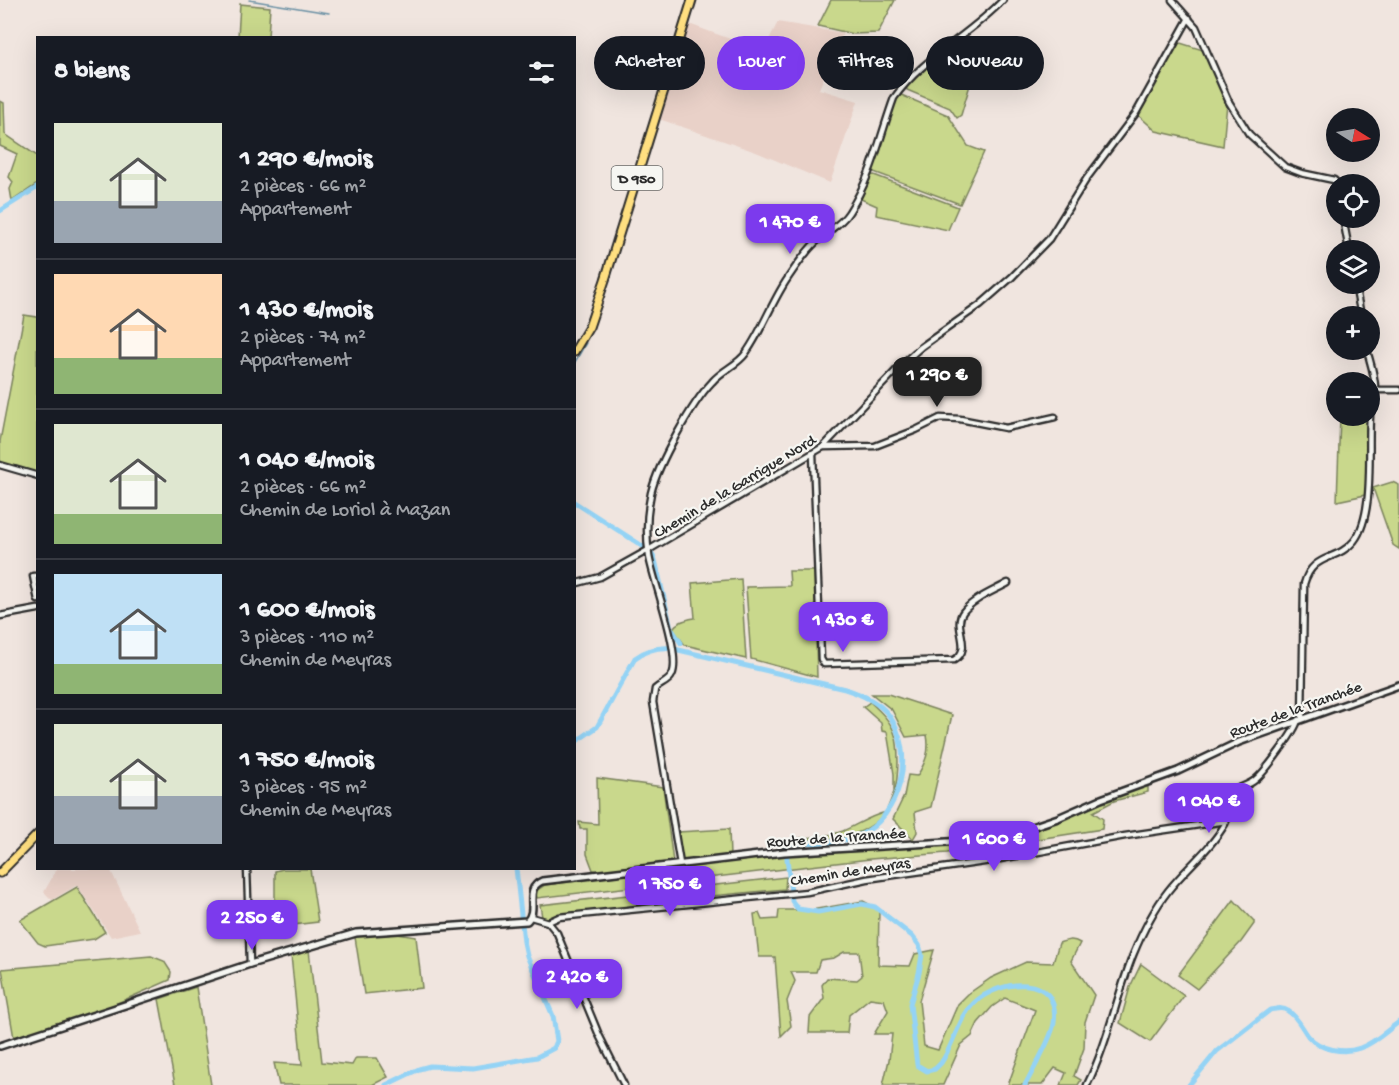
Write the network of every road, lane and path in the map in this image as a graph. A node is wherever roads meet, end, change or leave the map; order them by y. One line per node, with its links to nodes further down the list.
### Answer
1 (692, 0): 6 (main road, D 950)
2 (1003, 0): 15 (street)
3 (1172, 0): 4 (street)
4 (1189, 18): 5 (street); 11 (street, Chemin de la Garrigue Nord)
5 (1326, 178)
6 (576, 349)
7 (1380, 390): 8 (street)
8 (1399, 390)
9 (1055, 417): 11 (street)
10 (1370, 426): 23 (street)
11 (823, 447): 12 (street, Chemin de la Garrigue Nord)
12 (813, 454): 15 (street, Chemin de la Garrigue Nord); 18 (street)
13 (0, 465): 14 (street)
14 (36, 475)
15 (648, 550): 17 (street, Chemin de la Garrigue Nord); 26 (street)
16 (36, 576): 19 (street)
17 (576, 583)
18 (1008, 584)
19 (36, 590)
20 (36, 609): 21 (street)
21 (0, 616)
22 (1399, 685): 23 (street, Route de la Tranchée)
23 (1300, 720): 24 (street); 26 (street, Route de la Tranchée)
24 (1226, 821): 30 (street, Chemin de Meyras); 34 (street)
25 (36, 836): 28 (main road)
26 (679, 864): 29 (street, Route de la Tranchée)
27 (247, 870): 31 (street)
28 (0, 873)
29 (531, 917): 30 (street); 31 (street)
30 (548, 922): 33 (street)
31 (250, 963): 32 (street)
32 (0, 1046)
33 (624, 1085)
34 (1087, 1085)

